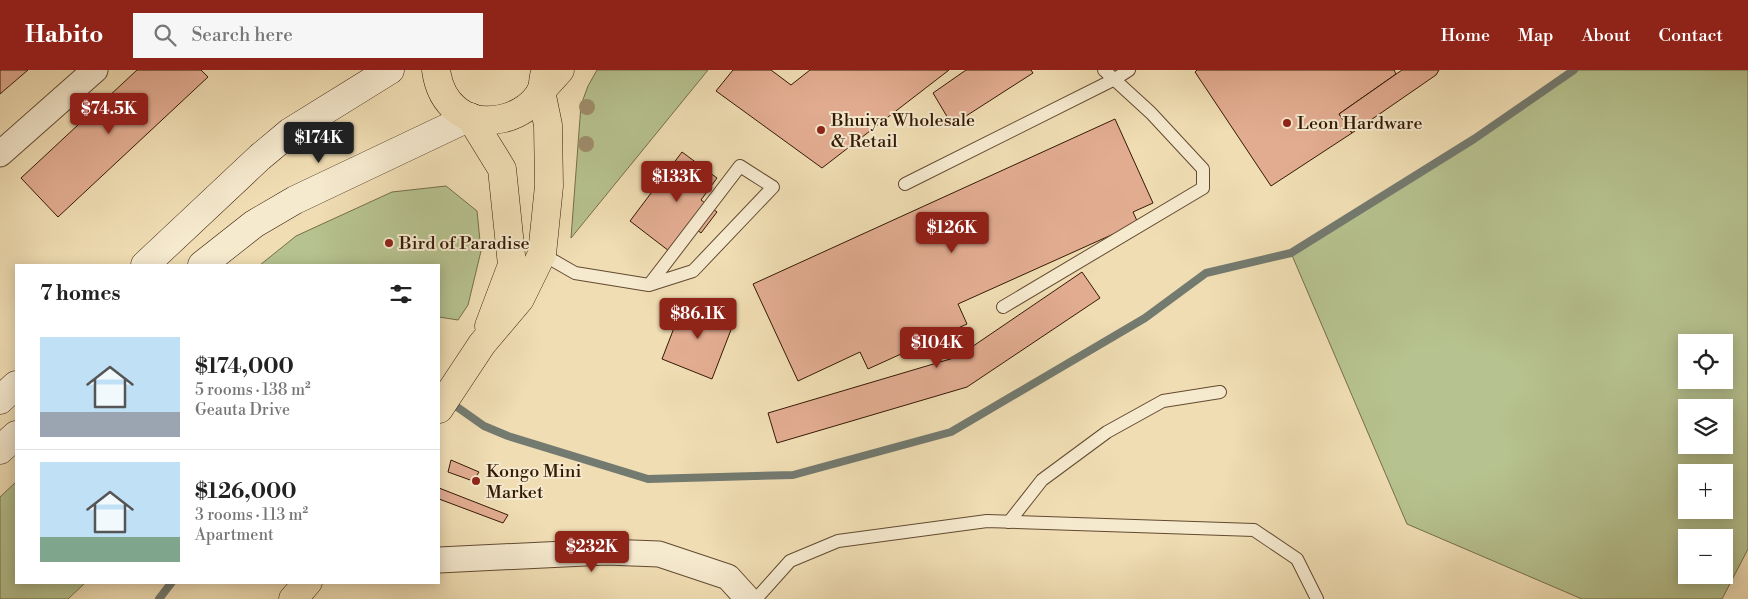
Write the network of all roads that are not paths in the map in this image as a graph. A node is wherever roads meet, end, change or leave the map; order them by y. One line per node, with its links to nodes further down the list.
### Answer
1 (95, 70): 10 (street)
2 (390, 70): 13 (main road)
3 (436, 70): 9 (highway)
4 (560, 70): 7 (highway)
5 (1104, 70): 8 (lane)
6 (1129, 70): 8 (lane)
7 (543, 80): 9 (highway); 12 (highway)
8 (1115, 80): 11 (lane); 16 (lane)
9 (470, 117): 14 (main road); 17 (highway)
10 (0, 154)
11 (905, 184)
12 (542, 254): 15 (lane); 17 (highway)
13 (146, 264)
14 (203, 264)
15 (649, 285): 15 (lane)
16 (1003, 307)
17 (482, 344): 21 (highway)
18 (15, 386): 20 (main road)
19 (1220, 392): 24 (lane)
20 (0, 400)
21 (440, 407)
22 (15, 436): 23 (main road)
23 (0, 450)
24 (1009, 522): 29 (lane); 30 (lane)
25 (440, 560): 28 (street)
26 (306, 584): 27 (highway)
27 (293, 599)
28 (748, 599)
29 (756, 599)
30 (1316, 599)

